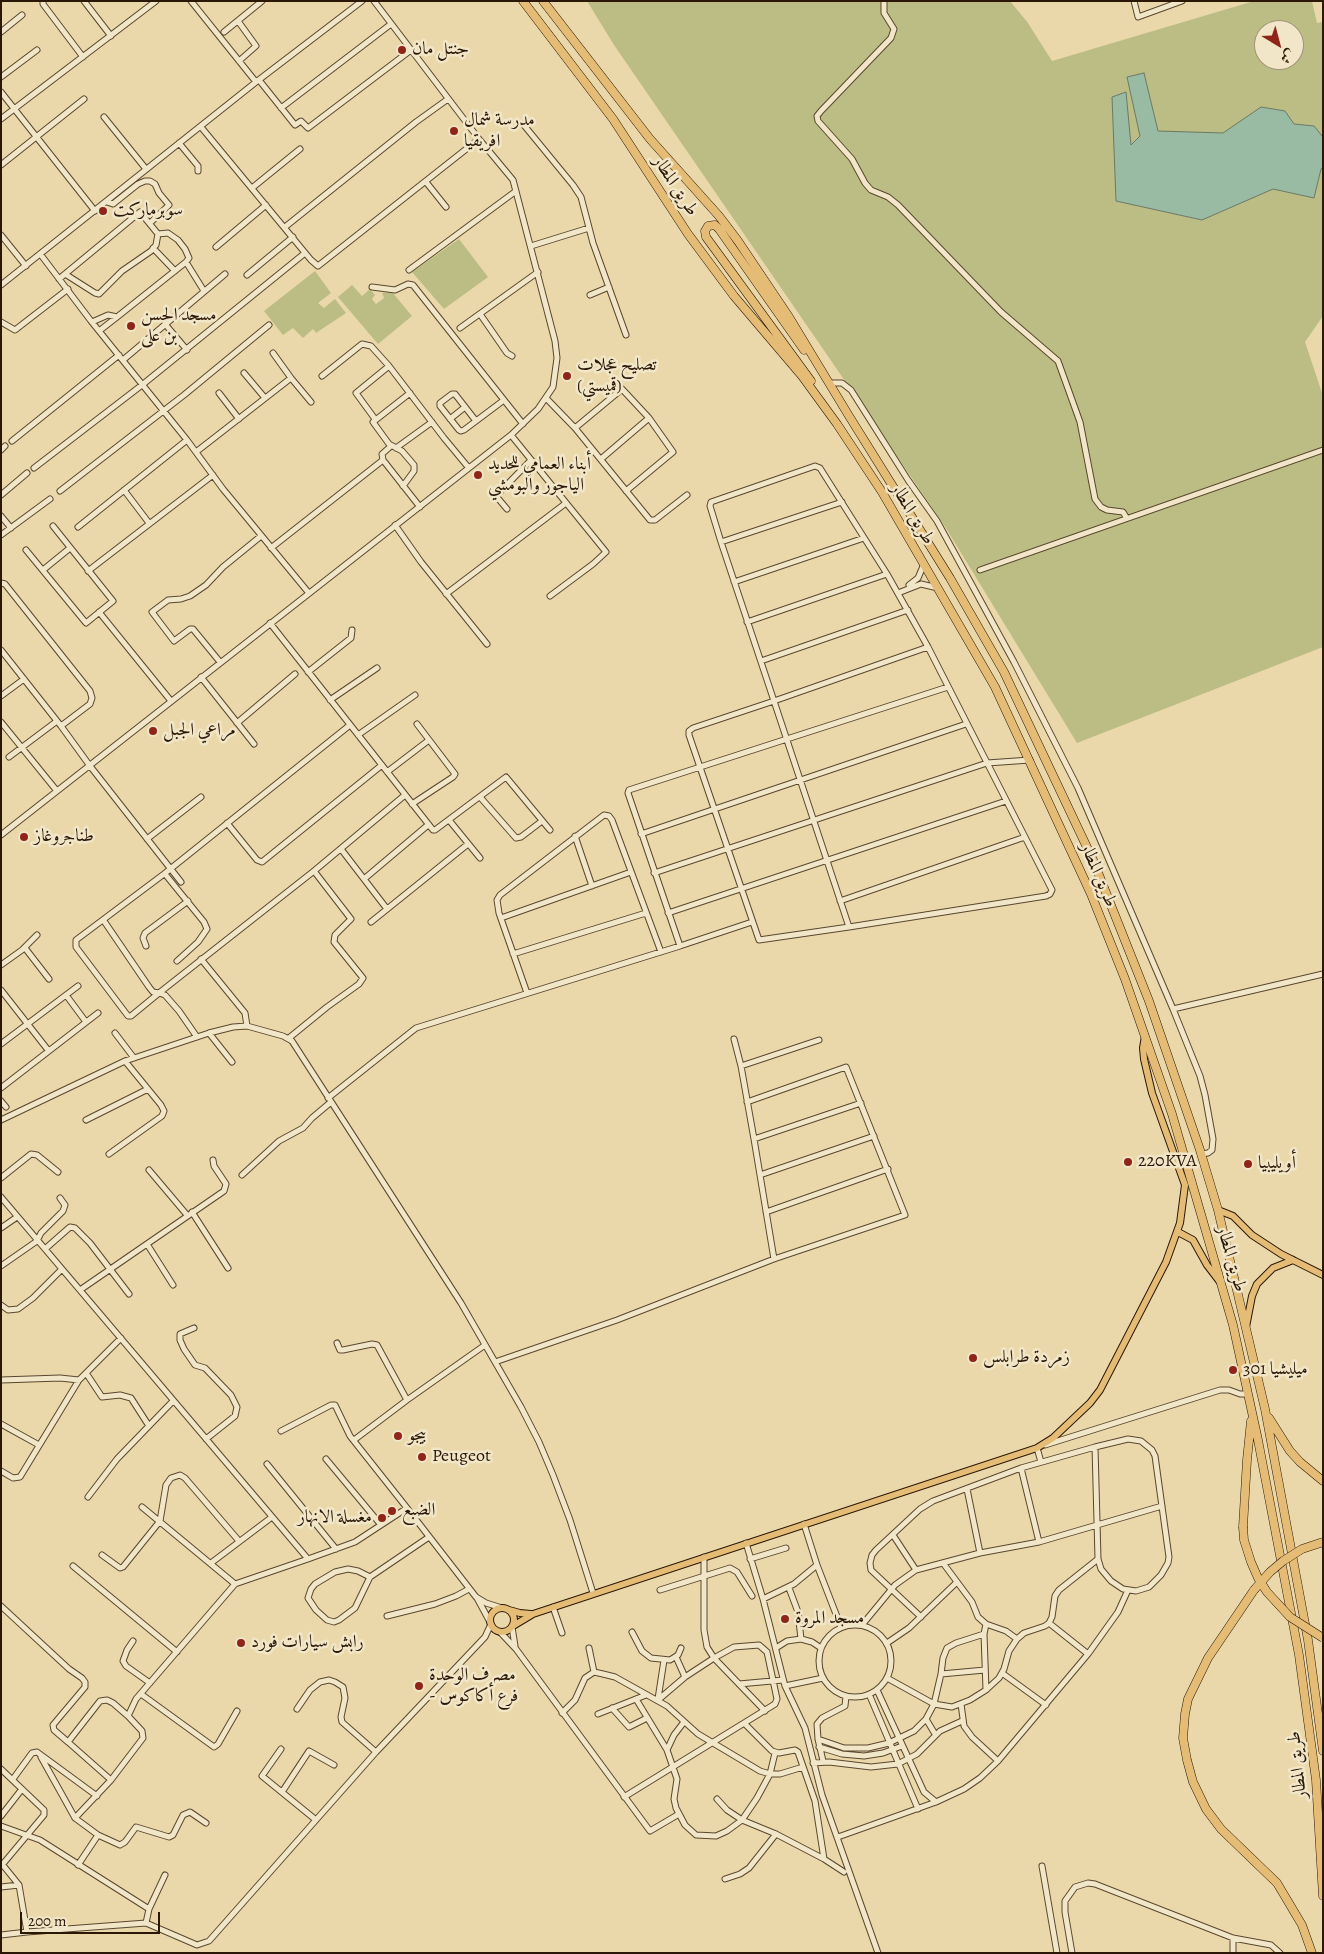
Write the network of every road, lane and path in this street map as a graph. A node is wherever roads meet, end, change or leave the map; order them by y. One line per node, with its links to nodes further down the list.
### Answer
1 (43, 1): 21 (street)
2 (84, 1): 18 (street)
3 (156, 1): 18 (street)
4 (191, 1): 22 (street)
5 (262, 1): 14 (street)
6 (362, 1): 24 (street)
7 (374, 1): 15 (street)
8 (524, 1): 114 (highway, طريق المطار)
9 (543, 1): 92 (highway, طريق المطار)
10 (884, 1): 137 (street)
11 (1134, 1): 12 (street)
12 (1182, 1)
13 (22, 15): 16 (street)
14 (238, 21): 17 (street); 22 (street)
15 (391, 24): 20 (street); 28 (street)
16 (1, 32)
17 (224, 32)
18 (111, 36): 21 (street)
19 (37, 50): 23 (street)
20 (410, 50): 27 (street); 28 (street)
21 (83, 57): 29 (street)
22 (239, 61): 24 (street)
23 (1, 77)
24 (258, 81): 28 (street); 33 (street)
25 (1, 92): 29 (street)
26 (84, 99): 34 (street)
27 (448, 99): 35 (street); 49 (street)
28 (281, 108)
29 (15, 109): 31 (street); 34 (street)
30 (104, 117): 39 (street)
31 (1, 119)
32 (523, 124): 50 (street)
33 (201, 127): 36 (street); 42 (street)
34 (37, 137): 38 (street); 47 (street)
35 (479, 139): 41 (street); 43 (street)
36 (179, 143): 39 (street); 40 (street)
37 (300, 149): 42 (street)
38 (1, 165)
39 (146, 169): 44 (street)
40 (198, 171)
41 (426, 182): 46 (street); 57 (street)
42 (252, 188): 45 (street)
43 (516, 191): 54 (street); 61 (street)
44 (107, 202): 47 (street); 48 (street)
45 (266, 205): 49 (street); 55 (street)
46 (446, 207)
47 (94, 211): 58 (street)
48 (150, 223): 51 (street); 64 (street)
49 (285, 227): 53 (street)
50 (589, 228): 54 (street); 70 (street)
51 (158, 234): 56 (street); 59 (street)
52 (1, 235): 60 (street)
53 (293, 237): 57 (street); 66 (street)
54 (531, 246): 63 (street)
55 (216, 247)
56 (153, 248): 62 (street); 64 (street)
57 (305, 253): 83 (street)
58 (41, 255): 60 (street); 67 (street)
59 (186, 262): 62 (street); 72 (street)
60 (26, 266): 68 (street)
61 (409, 270)
62 (175, 271): 75 (street)
63 (538, 272): 74 (street); 97 (street)
64 (65, 274): 67 (street)
65 (225, 274): 72 (street)
66 (247, 275)
67 (59, 278): 71 (street)
68 (1, 285)
69 (372, 287): 98 (street)
70 (609, 287): 73 (street); 82 (street)
71 (68, 289): 76 (street); 77 (street)
72 (204, 291): 78 (street)
73 (590, 295)
74 (480, 314): 80 (street); 86 (street)
75 (117, 317): 77 (street); 81 (street)
76 (1, 322)
77 (92, 322): 81 (street)
78 (165, 324): 83 (street); 87 (street)
79 (269, 325): 101 (street)
80 (460, 328)
81 (99, 331): 85 (street)
82 (626, 335)
83 (187, 350): 93 (street)
84 (273, 353): 91 (street)
85 (119, 355): 87 (street); 113 (street)
86 (512, 356)
87 (123, 360): 93 (street)
88 (389, 366): 90 (street); 95 (street); 105 (street)
89 (244, 373): 96 (street)
90 (322, 376)
91 (291, 378): 96 (street); 99 (street)
92 (830, 383): 102 (highway, طريق المطار); 264 (street)
93 (142, 385): 101 (street); 122 (street)
94 (219, 393): 103 (street)
95 (410, 393): 105 (street); 108 (street)
96 (265, 398): 103 (street)
97 (546, 398): 109 (street); 110 (street)
98 (504, 400): 107 (street); 109 (street)
99 (311, 402)
100 (465, 407): 106 (street); 106 (street); 107 (street)
101 (162, 410): 112 (street); 127 (street)
102 (847, 414): 114 (highway); 294 (highway, طريق المطار)
103 (239, 418): 117 (street)
104 (648, 418): 110 (street); 118 (street); 128 (street)
105 (375, 419): 115 (street)
106 (450, 419): 107 (street)
107 (476, 421)
108 (432, 422): 115 (street); 121 (street)
109 (523, 424): 111 (street)
110 (574, 428): 118 (street)
111 (511, 434): 120 (street); 121 (street)
112 (187, 440): 117 (street); 126 (street)
113 (12, 441)
114 (850, 443): 150 (highway, طريق المطار)
115 (394, 447): 119 (street); 125 (street)
116 (1323, 450): 137 (street)
117 (196, 452): 124 (street)
118 (600, 459): 128 (street)
119 (383, 460): 125 (street); 148 (street)
120 (531, 460): 133 (street); 135 (street)
121 (468, 467): 134 (street)
122 (34, 468)
123 (27, 473): 129 (street)
124 (213, 475): 138 (street); 144 (street)
125 (403, 486): 134 (street)
126 (124, 490): 138 (street); 141 (street)
127 (60, 491)
128 (626, 491): 130 (street)
129 (1, 495)
130 (687, 495)
131 (50, 499): 142 (street)
132 (842, 502): 145 (street); 146 (street); 146 (street)
133 (566, 503): 162 (street); 163 (street)
134 (420, 507): 139 (street)
135 (507, 509)
136 (1, 516): 142 (street)
137 (1126, 517): 152 (street)
138 (149, 523): 153 (street)
139 (395, 525): 160 (street); 162 (street)
140 (53, 526): 147 (street)
141 (78, 527)
142 (11, 528): 143 (street)
143 (1, 535)
144 (261, 536): 148 (street); 174 (street)
145 (864, 538): 154 (street); 155 (street)
146 (721, 542): 155 (street)
147 (70, 548): 151 (street); 153 (street)
148 (271, 548): 160 (street)
149 (26, 550): 151 (street)
150 (924, 564): 158 (street); 159 (highway, طريق المطار)
151 (43, 570): 166 (street)
152 (980, 570)
153 (88, 571): 166 (street)
154 (887, 574): 156 (street); 167 (street)
155 (734, 582): 167 (street)
156 (892, 582): 158 (street); 161 (street)
157 (1, 583): 192 (street)
158 (908, 587): 159 (street); 161 (street); 164 (street)
159 (938, 588): 199 (highway, طريق المطار)
160 (308, 592): 168 (street)
161 (898, 592): 164 (street)
162 (446, 594): 170 (street)
163 (550, 596)
164 (902, 600): 165 (street)
165 (908, 610): 171 (street); 173 (street)
166 (98, 612): 184 (street)
167 (747, 622): 173 (street)
168 (270, 623): 174 (street); 176 (street)
169 (352, 630): 176 (street)
170 (487, 644)
171 (928, 647): 180 (street); 185 (street)
172 (1, 650): 179 (street)
173 (761, 661): 185 (street)
174 (220, 662): 178 (street)
175 (377, 668): 183 (street)
176 (308, 672): 183 (street)
177 (295, 674): 188 (street)
178 (201, 677): 184 (street); 188 (street)
179 (24, 679): 182 (street); 186 (street)
180 (948, 687): 190 (street); 194 (street)
181 (415, 695): 193 (street)
182 (1, 696)
183 (330, 700): 191 (street)
184 (171, 701): 202 (street)
185 (774, 701): 194 (street); 203 (street)
186 (57, 721): 192 (street); 197 (street)
187 (1, 722): 197 (street)
188 (237, 723): 196 (street)
189 (417, 724): 195 (street)
190 (966, 724): 200 (street); 205 (street)
191 (350, 725): 193 (street); 216 (street)
192 (61, 726): 202 (street)
193 (358, 735): 201 (street)
194 (786, 739): 203 (street); 205 (street)
195 (429, 740): 204 (street); 211 (street)
196 (254, 744)
197 (22, 748): 198 (street); 206 (street)
198 (9, 757)
199 (1030, 760): 200 (street); 271 (highway, طريق المطار)
200 (987, 763): 210 (street); 214 (street)
201 (382, 765): 204 (street); 216 (street)
202 (90, 766): 206 (street); 223 (street)
203 (700, 767): 212 (street); 219 (street)
204 (388, 772): 207 (street)
205 (800, 780): 212 (street); 214 (street)
206 (57, 791): 220 (street)
207 (405, 795): 211 (street); 225 (street)
208 (201, 797): 223 (street)
209 (480, 797): 213 (street); 215 (street); 215 (street)
210 (1006, 801): 222 (street); 228 (street)
211 (412, 804): 217 (street)
212 (714, 809): 219 (street); 226 (street)
213 (449, 820): 217 (street); 224 (street)
214 (814, 820): 226 (street); 228 (street)
215 (542, 821): 218 (street)
216 (227, 823): 229 (street)
217 (428, 825): 234 (street)
218 (550, 830)
219 (641, 834): 232 (street)
220 (1, 835)
221 (575, 836): 231 (street); 236 (street); 243 (street)
222 (1025, 837): 239 (street); 247 (street)
223 (147, 839): 229 (street)
224 (468, 844): 227 (street); 240 (street)
225 (342, 849): 230 (street); 234 (street)
226 (728, 849): 232 (street); 237 (street)
227 (480, 858)
228 (827, 860): 237 (street); 239 (street)
229 (171, 869): 233 (street); 235 (street)
230 (314, 871): 254 (street); 273 (street)
231 (631, 872): 236 (street); 241 (street)
232 (654, 873): 242 (street)
233 (165, 874): 238 (street); 244 (street)
234 (364, 880): 240 (street)
235 (181, 882)
236 (592, 886): 243 (street)
237 (741, 888): 242 (street); 246 (street)
238 (188, 901): 249 (street); 255 (street)
239 (840, 901): 247 (street)
240 (387, 909): 245 (street)
241 (646, 913): 252 (street); 253 (street)
242 (668, 913): 250 (street)
243 (501, 918): 253 (street)
244 (104, 921): 262 (street); 262 (street)
245 (371, 922)
246 (752, 922): 247 (street); 250 (street)
247 (849, 927)
248 (37, 935): 251 (street)
249 (146, 946)
250 (680, 946): 252 (street)
251 (25, 948): 256 (street); 258 (street)
252 (661, 952): 261 (street)
253 (513, 954): 261 (street)
254 (201, 959): 262 (street); 268 (street)
255 (176, 961)
256 (1, 966)
257 (1323, 974): 264 (street)
258 (49, 979)
259 (78, 986): 263 (street)
260 (1, 990): 267 (street)
261 (527, 993): 284 (street)
262 (159, 994): 272 (street)
263 (66, 995): 266 (street); 267 (street)
264 (1173, 1009): 294 (street)
265 (98, 1012): 266 (street)
266 (86, 1022): 277 (street)
267 (27, 1023): 276 (street); 277 (street)
268 (247, 1026): 270 (street); 273 (street)
269 (115, 1033): 278 (street)
270 (209, 1033): 272 (street); 280 (street)
271 (1145, 1035): 309 (main road); 321 (highway, طريق المطار)
272 (197, 1036): 278 (street)
273 (289, 1038): 284 (street)
274 (734, 1039): 281 (street)
275 (819, 1040): 281 (street)
276 (1, 1044)
277 (48, 1050): 282 (street)
278 (134, 1058): 279 (street)
279 (125, 1061): 283 (street); 289 (street)
280 (232, 1062)
281 (741, 1066): 286 (street)
282 (1, 1088)
283 (148, 1089): 290 (street); 293 (street)
284 (330, 1100): 299 (street); 329 (street)
285 (1, 1101): 288 (street)
286 (747, 1102): 287 (street); 292 (street)
287 (861, 1103): 291 (street); 292 (street)
288 (6, 1107)
289 (1, 1120)
290 (86, 1120)
291 (874, 1136): 296 (street); 300 (street)
292 (754, 1139): 300 (street)
293 (109, 1154)
294 (1202, 1154): 304 (highway, طريق المطار)
295 (213, 1160): 306 (street)
296 (888, 1169): 305 (street); 313 (street)
297 (149, 1170): 306 (street)
298 (58, 1172): 301 (street)
299 (242, 1175)
300 (760, 1175): 305 (street)
301 (1, 1178)
302 (1, 1197): 307 (street)
303 (60, 1198): 310 (street)
304 (1218, 1210): 314 (main road); 326 (highway, طريق المطار)
305 (766, 1212): 313 (street)
306 (189, 1214): 311 (street); 316 (street)
307 (17, 1217): 308 (street); 310 (street)
308 (1, 1228)
309 (1178, 1232): 321 (main road); 345 (main road)
310 (37, 1241): 312 (street); 315 (street)
311 (147, 1244): 318 (street); 320 (street)
312 (45, 1249): 317 (street); 318 (street)
313 (774, 1260): 330 (street)
314 (1293, 1260): 319 (main road); 326 (main road)
315 (1, 1266)
316 (228, 1268)
317 (62, 1269): 322 (street); 324 (street)
318 (111, 1269): 322 (street); 323 (street)
319 (1323, 1275)
320 (174, 1285)
321 (1222, 1285): 334 (highway, طريق المطار)
322 (80, 1290): 327 (street)
323 (129, 1294)
324 (1, 1305)
325 (194, 1328): 342 (street)
326 (1246, 1328): 337 (highway, طريق المطار)
327 (120, 1338): 331 (street); 336 (street)
328 (337, 1344): 335 (street)
329 (485, 1345): 330 (street); 335 (street)
330 (495, 1362): 391 (street)
331 (86, 1373): 333 (street); 340 (street)
332 (1, 1380): 333 (street)
333 (79, 1380): 344 (street)
334 (1248, 1394): 338 (highway, طريق المطار); 345 (street)
335 (407, 1400): 343 (street)
336 (173, 1401): 340 (street); 342 (street)
337 (1265, 1409): 352 (highway); 474 (highway, طريق المطار)
338 (1252, 1414): 413 (highway, bridge); 518 (highway, طريق المطار)
339 (1, 1424): 344 (street)
340 (149, 1426): 354 (street)
341 (282, 1431): 343 (street)
342 (206, 1439): 358 (street)
343 (354, 1440): 357 (street)
344 (39, 1445): 351 (street)
345 (1040, 1447): 348 (street); 360 (main road)
346 (1095, 1447): 348 (street); 355 (street); 362 (street)
347 (326, 1459): 361 (street)
348 (1041, 1462): 350 (street)
349 (267, 1464): 370 (street)
350 (1021, 1468): 353 (street); 366 (street)
351 (1, 1471)
352 (1323, 1481)
353 (967, 1490): 363 (street); 371 (street)
354 (88, 1497)
355 (1162, 1506): 362 (street); 390 (street)
356 (142, 1507): 359 (street)
357 (407, 1508): 361 (street); 364 (street)
358 (272, 1517): 365 (street); 374 (street)
359 (160, 1521): 365 (street); 372 (street); 377 (street)
360 (804, 1524): 368 (main road); 379 (street)
361 (381, 1525): 370 (street)
362 (1098, 1525): 366 (street); 376 (street)
363 (893, 1535): 381 (street); 388 (street)
364 (429, 1537): 382 (street); 386 (street)
365 (240, 1541): 377 (street)
366 (1039, 1542): 371 (street)
367 (1323, 1542): 529 (highway, bridge)
368 (746, 1543): 373 (main road); 375 (street)
369 (786, 1548): 375 (street)
370 (336, 1549): 374 (street)
371 (980, 1553): 378 (street)
372 (102, 1555)
373 (704, 1557): 383 (street); 391 (main road)
374 (308, 1559): 385 (street)
375 (750, 1559): 394 (street)
376 (1098, 1559): 390 (street); 403 (street)
377 (211, 1563): 385 (street)
378 (943, 1563): 381 (street); 384 (street)
379 (817, 1565): 387 (street); 407 (street)
380 (73, 1566): 423 (street)
381 (916, 1570): 388 (street)
382 (370, 1577): 382 (street)
383 (704, 1577): 389 (street); 392 (street); 426 (street)
384 (957, 1582): 401 (street); 404 (street)
385 (235, 1584): 423 (street)
386 (468, 1588): 393 (street); 400 (street)
387 (789, 1588): 394 (street); 414 (street)
388 (891, 1589): 401 (street); 405 (street)
389 (660, 1590)
390 (1128, 1590): 424 (street)
391 (593, 1594): 396 (main road)
392 (752, 1596)
393 (476, 1597): 397 (street); 402 (street)
394 (763, 1599): 420 (street)
395 (1, 1606): 398 (street)
396 (554, 1607): 399 (main road); 410 (street)
397 (505, 1608): 399 (main road); 402 (main road); 406 (main road)
398 (4, 1612): 465 (street)
399 (532, 1614): 406 (main road)
400 (387, 1616)
401 (921, 1617): 417 (street)
402 (491, 1623): 408 (main road); 412 (street)
403 (1049, 1623): 415 (street); 424 (street)
404 (986, 1624): 411 (street); 415 (street)
405 (862, 1625): 407 (street); 417 (street)
406 (512, 1627): 408 (main road); 422 (street)
407 (841, 1627): 421 (street)
408 (498, 1631): 412 (street); 422 (street)
409 (632, 1632): 427 (street)
410 (562, 1633)
411 (984, 1634): 428 (street); 431 (street)
412 (485, 1637): 475 (street)
413 (1323, 1638)
414 (801, 1639): 420 (street); 421 (street)
415 (1018, 1639): 430 (street)
416 (133, 1641): 436 (street)
417 (887, 1643): 434 (street)
418 (588, 1648): 429 (street)
419 (681, 1648): 425 (street)
420 (776, 1648): 437 (street)
421 (821, 1648): 433 (street)
422 (516, 1649): 454 (street)
423 (177, 1652): 436 (street)
424 (1088, 1654): 449 (street)
425 (676, 1657): 427 (street); 432 (street)
426 (714, 1658): 432 (street); 435 (street); 438 (street)
427 (664, 1660): 446 (street)
428 (985, 1670): 431 (street); 440 (street)
429 (594, 1672): 443 (street); 454 (street)
430 (1002, 1673): 440 (street); 449 (street)
431 (941, 1674): 447 (street)
432 (684, 1677): 446 (street)
433 (823, 1678): 437 (street); 444 (street)
434 (887, 1678): 439 (street); 447 (street)
435 (774, 1681): 437 (street); 438 (street); 453 (street)
436 (150, 1683): 441 (street)
437 (784, 1683): 482 (street)
438 (739, 1684): 453 (street)
439 (877, 1690): 442 (street); 464 (street)
440 (986, 1690): 448 (street)
441 (141, 1694): 452 (street); 456 (street)
442 (869, 1694): 444 (street); 467 (street)
443 (646, 1695): 445 (street); 446 (street)
444 (846, 1696): 463 (street)
445 (636, 1699): 450 (street); 457 (street)
446 (658, 1700): 460 (street)
447 (934, 1704): 448 (street); 458 (street)
448 (961, 1704): 459 (street)
449 (1046, 1705): 481 (street)
450 (612, 1708): 455 (street); 457 (street)
451 (297, 1709): 475 (street)
452 (238, 1711)
453 (766, 1711): 461 (street)
454 (562, 1713): 494 (street)
455 (598, 1714)
456 (128, 1716): 465 (street); 490 (street)
457 (647, 1718): 472 (street)
458 (926, 1719): 462 (street); 464 (street)
459 (962, 1721): 462 (street); 481 (street)
460 (684, 1722): 466 (street); 472 (street)
461 (745, 1724): 466 (street); 476 (street)
462 (936, 1734): 479 (street)
463 (818, 1739): 469 (street); 470 (street)
464 (899, 1739): 467 (street); 468 (street)
465 (68, 1742): 490 (street)
466 (713, 1743): 485 (street); 488 (street)
467 (889, 1743): 470 (street); 473 (street)
468 (902, 1746): 473 (street); 479 (street)
469 (819, 1747): 477 (street); 480 (street)
470 (844, 1748): 477 (street)
471 (281, 1749): 492 (street)
472 (667, 1750): 485 (street)
473 (892, 1750): 477 (street); 483 (street)
474 (1323, 1751)
475 (376, 1752): 501 (street)
476 (775, 1752): 486 (street); 488 (street)
477 (842, 1754)
478 (41, 1757): 489 (street); 493 (street); 500 (street)
479 (908, 1759): 483 (street); 496 (street)
480 (823, 1761): 482 (street); 483 (street)
481 (998, 1761): 496 (street)
482 (813, 1764): 508 (street)
483 (898, 1764): 497 (street)
484 (334, 1765): 492 (street)
485 (673, 1767): 494 (street); 498 (street)
486 (803, 1767): 488 (street); 509 (street)
487 (1, 1769): 489 (street)
488 (770, 1774): 502 (street)
489 (13, 1779): 491 (street)
490 (111, 1780): 493 (street)
491 (22, 1789): 499 (street); 505 (street)
492 (282, 1792): 501 (street)
493 (97, 1796): 500 (street)
494 (624, 1796): 498 (street)
495 (717, 1799): 502 (street)
496 (936, 1802): 497 (street)
497 (918, 1809): 508 (street)
498 (679, 1814): 502 (street)
499 (1, 1816)
500 (75, 1818): 507 (street)
501 (316, 1820): 520 (street)
502 (742, 1820): 506 (street)
503 (206, 1823): 507 (street)
504 (1, 1826): 505 (street)
505 (27, 1834): 510 (street); 511 (street)
506 (776, 1834): 509 (street); 515 (street)
507 (98, 1835): 511 (street)
508 (838, 1837): 524 (street)
509 (824, 1859): 513 (street)
510 (2, 1865): 516 (street)
511 (78, 1865): 519 (street)
512 (1042, 1866): 525 (street)
513 (844, 1872)
514 (165, 1875): 519 (street)
515 (725, 1879)
516 (19, 1885): 517 (street); 521 (street)
517 (1, 1887)
518 (1323, 1896)
519 (149, 1909): 520 (street)
520 (146, 1923): 521 (street)
521 (27, 1932): 522 (street)
522 (1, 1935)
523 (1233, 1938): 526 (street); 527 (street); 528 (street)
524 (878, 1953)
525 (1057, 1953)
526 (1072, 1953)
527 (1233, 1953)
528 (1280, 1953)
529 (1312, 1953)

